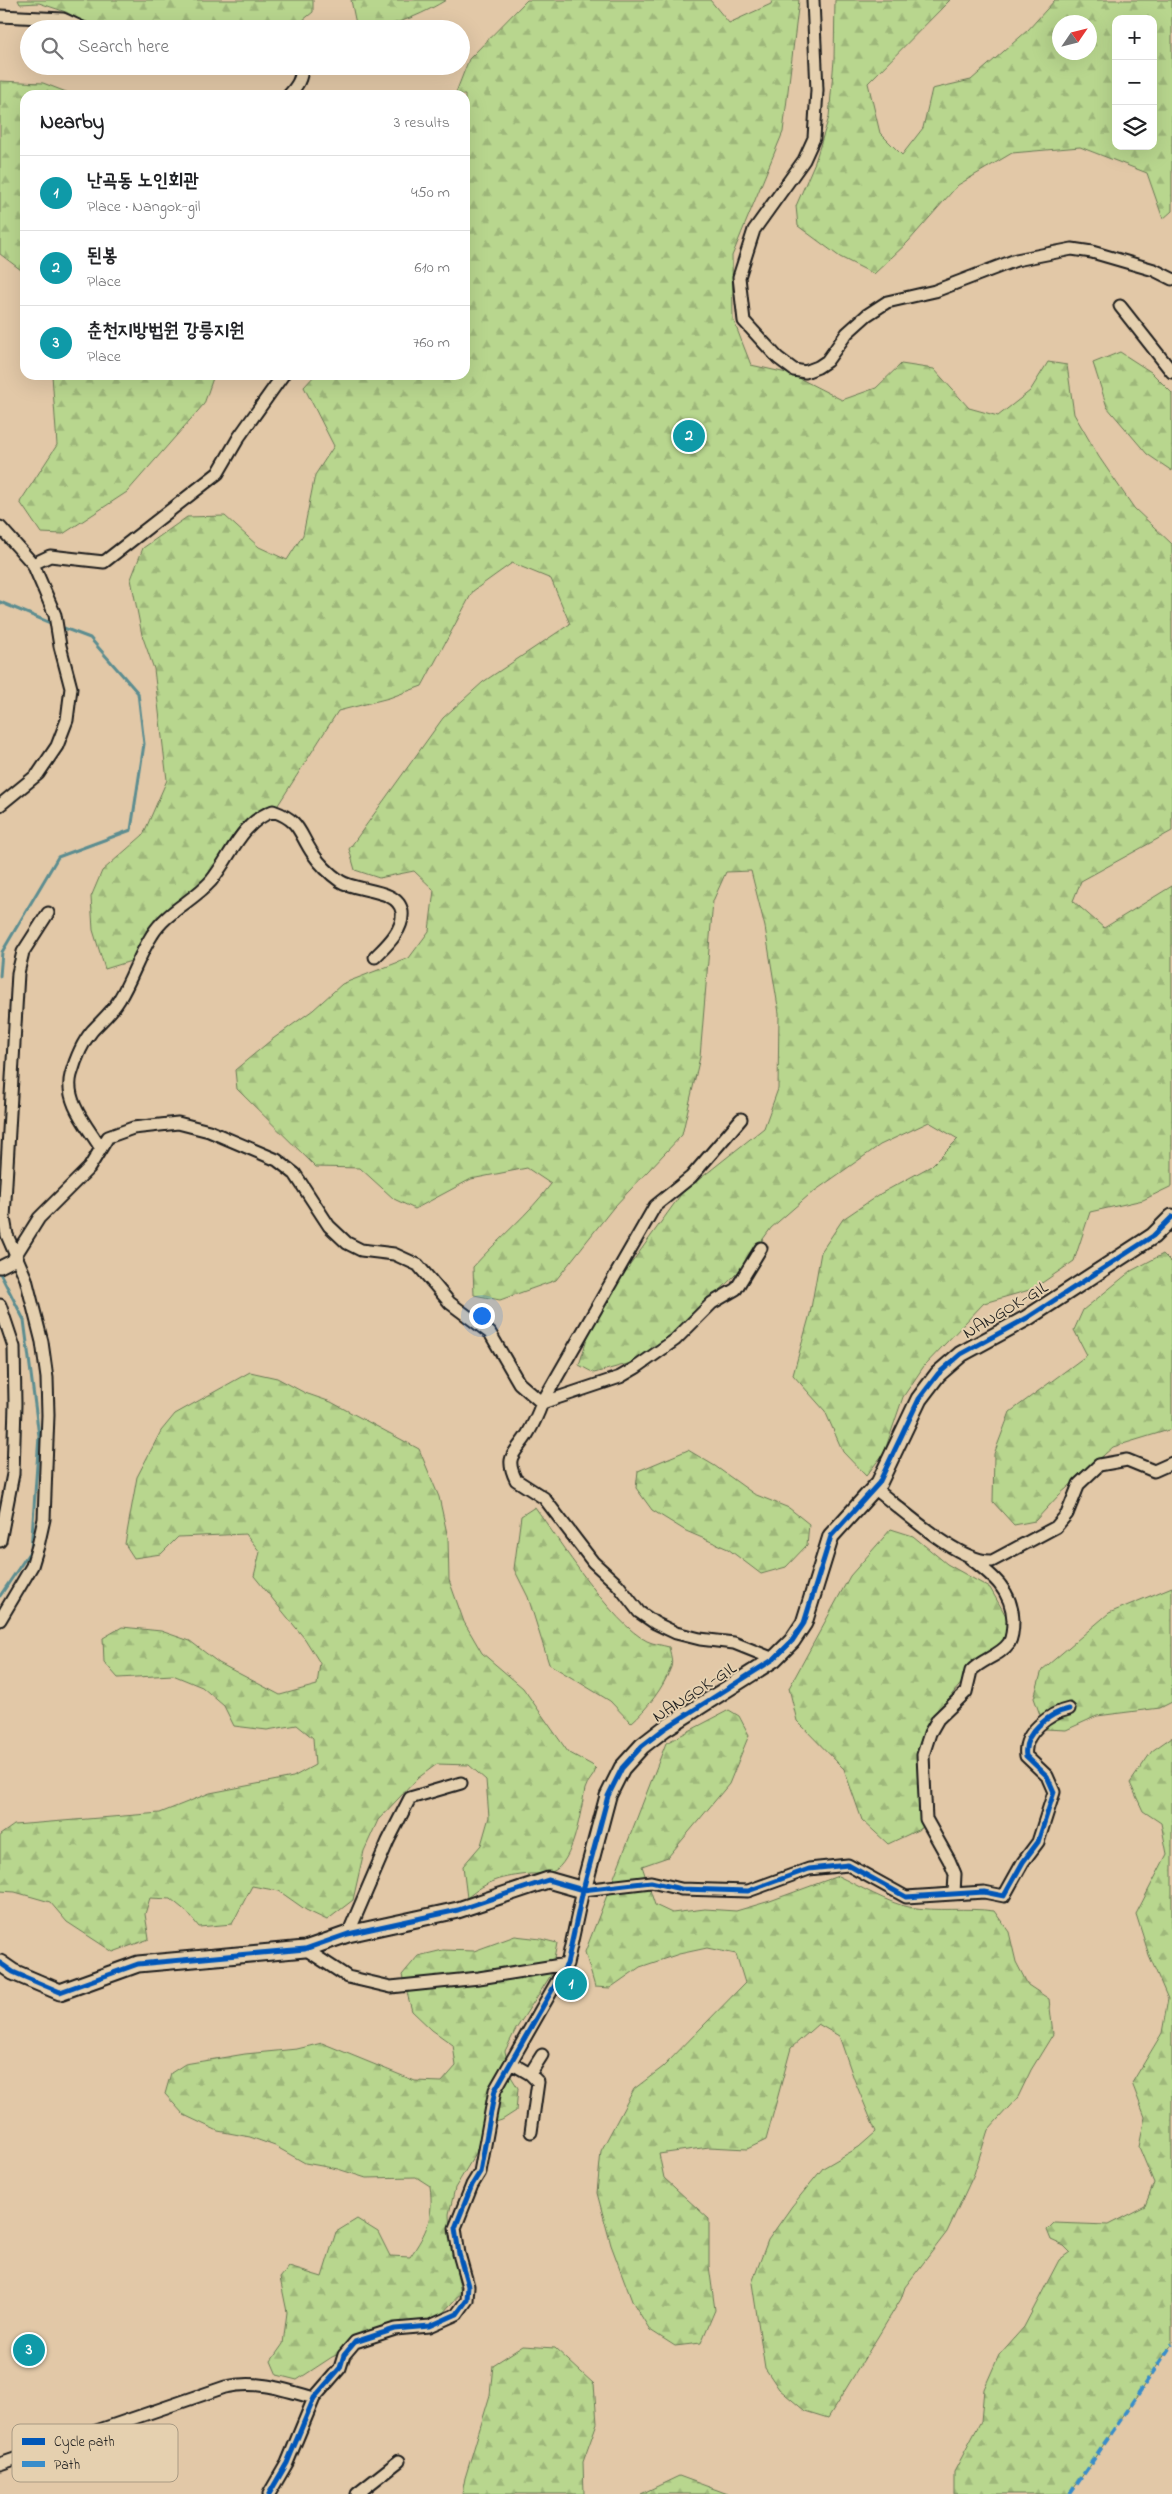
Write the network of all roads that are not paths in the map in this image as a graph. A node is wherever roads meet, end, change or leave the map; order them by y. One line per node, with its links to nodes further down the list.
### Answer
1 (813, 0): 6 (street)
2 (0, 16): 3 (street)
3 (65, 20)
4 (302, 75): 5 (street)
5 (293, 90)
6 (1172, 279)
7 (1120, 306): 8 (street)
8 (1172, 372)
9 (279, 380): 11 (street)
10 (0, 527): 11 (street)
11 (33, 564): 12 (street)
12 (0, 805)
13 (48, 912): 19 (street)
14 (375, 957): 16 (street)
15 (741, 1119): 22 (street)
16 (100, 1148): 19 (street); 22 (street)
17 (1172, 1217): 24 (street, NANGOK-GIL)
18 (761, 1248): 22 (street)
19 (14, 1258): 20 (street); 27 (street)
20 (0, 1267)
21 (0, 1305): 25 (street)
22 (542, 1403): 28 (street)
23 (1172, 1463): 26 (street)
24 (874, 1488): 26 (street); 28 (street, NANGOK-GIL)
25 (0, 1541)
26 (970, 1558): 32 (street)
27 (0, 1620)
28 (774, 1659): 31 (street, NANGOK-GIL)
29 (1070, 1709): 32 (street)
30 (461, 1783): 33 (street)
31 (583, 1890): 32 (street); 33 (street); 36 (street, NANGOK-GIL)
32 (954, 1893)
33 (348, 1934): 34 (street)
34 (305, 1949): 35 (street); 36 (street)
35 (0, 1963)
36 (567, 1964): 38 (street, NANGOK-GIL)
37 (542, 2055): 39 (street)
38 (511, 2063): 39 (street); 41 (street, NANGOK-GIL)
39 (530, 2074): 40 (street)
40 (530, 2132)
41 (314, 2398): 42 (street); 46 (street, NANGOK-GIL)
42 (117, 2424)
43 (12, 2460): 45 (street)
44 (399, 2461): 47 (street)
45 (0, 2464)
46 (269, 2494)
47 (357, 2494)

